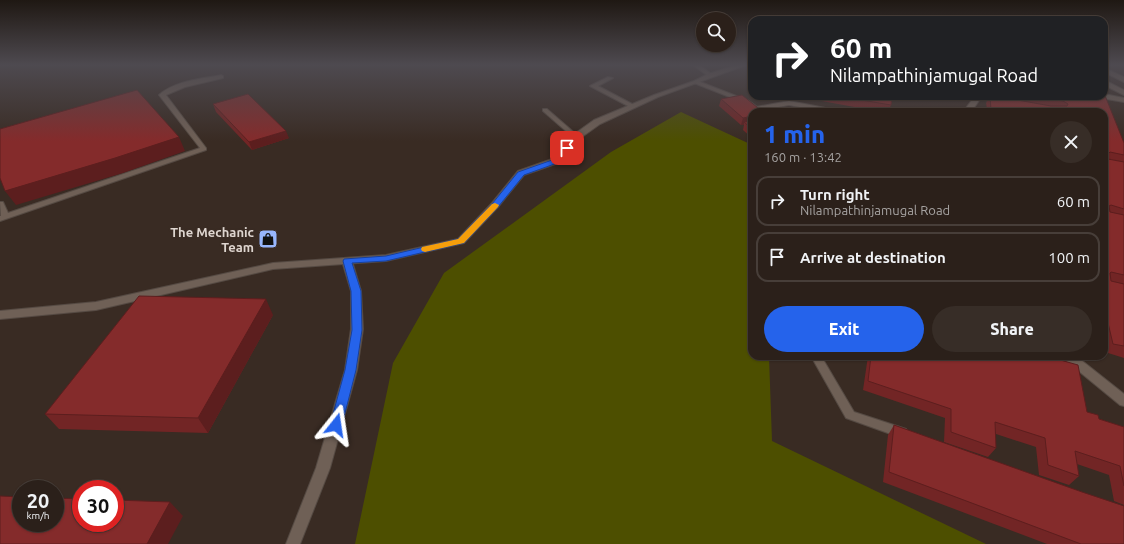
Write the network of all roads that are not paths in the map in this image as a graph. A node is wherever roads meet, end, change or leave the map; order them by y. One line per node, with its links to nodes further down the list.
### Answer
1 (172, 90): 18 (lane)
2 (602, 90): 11 (lane)
3 (672, 90): 11 (street)
4 (717, 90): 12 (street)
5 (1108, 97): 8 (street)
6 (790, 100): 10 (lane)
7 (996, 100): 9 (street)
8 (1124, 100)
9 (1008, 102)
10 (789, 104): 13 (lane); 14 (lane)
11 (632, 106): 16 (street)
12 (754, 108)
13 (771, 108)
14 (812, 108)
15 (545, 110): 16 (lane)
16 (576, 137): 19 (street)
17 (0, 204): 18 (lane)
18 (3, 218)
19 (347, 261): 20 (street); 25 (street)
20 (0, 315)
21 (818, 360): 24 (lane)
22 (1073, 360): 23 (street)
23 (1124, 401)
24 (910, 436)
25 (293, 544)

